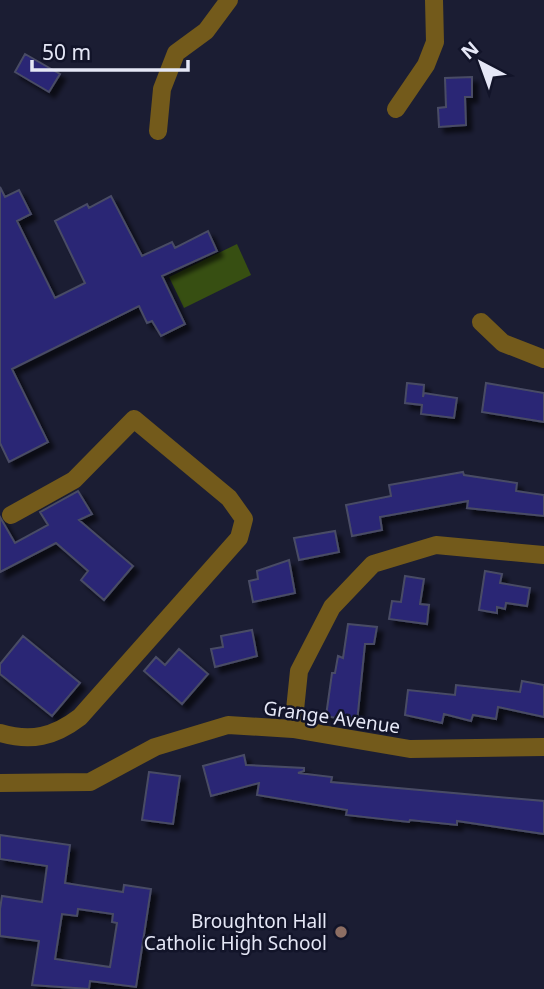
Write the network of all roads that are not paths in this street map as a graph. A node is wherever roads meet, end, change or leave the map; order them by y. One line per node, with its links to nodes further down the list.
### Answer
1 (229, 0): 4 (street)
2 (434, 0): 3 (street)
3 (396, 109)
4 (158, 131)
5 (481, 322): 6 (street)
6 (544, 359)
7 (10, 515): 10 (street)
8 (544, 555): 9 (street)
9 (293, 729): 11 (street, Grange Avenue); 12 (street, Grange Avenue)
10 (0, 733)
11 (544, 747)
12 (0, 783)

